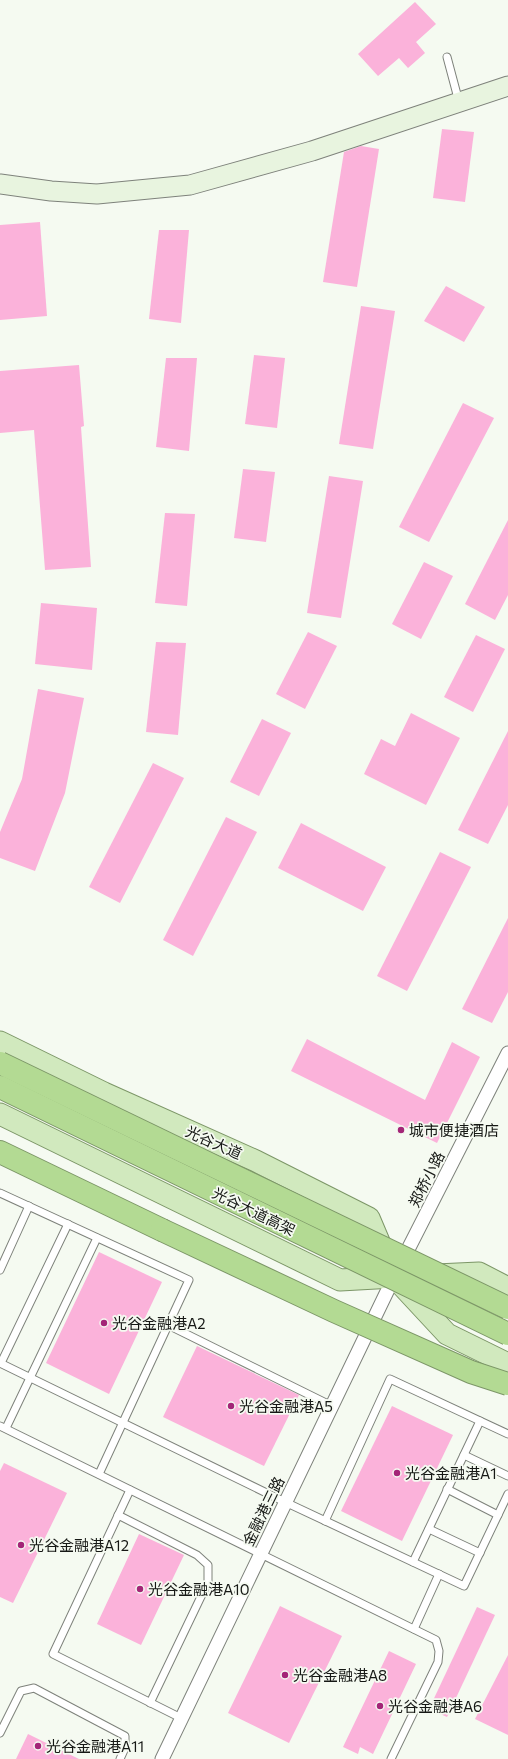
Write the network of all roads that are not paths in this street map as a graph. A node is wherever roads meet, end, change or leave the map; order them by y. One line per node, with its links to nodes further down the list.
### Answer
1 (447, 57): 3 (lane)
2 (508, 86): 3 (street)
3 (459, 102): 4 (street)
4 (0, 184)
5 (0, 1042): 16 (main road, 光谷大道)
6 (508, 1053): 16 (street, 郑桥小路)
7 (0, 1063): 18 (highway, 光谷大道高架, bridge)
8 (0, 1087): 20 (highway, 光谷大道高架, bridge)
9 (0, 1114): 16 (main road)
10 (0, 1152): 24 (highway, bridge)
11 (0, 1193): 12 (lane)
12 (29, 1206): 13 (lane); 15 (lane)
13 (68, 1224): 14 (lane); 21 (lane)
14 (98, 1238): 19 (lane); 23 (lane)
15 (0, 1270)
16 (394, 1277): 17 (main road); 22 (main road, 光谷大道); 25 (street, 金融港三路)
17 (508, 1288)
18 (508, 1308)
19 (168, 1325): 25 (lane); 27 (lane)
20 (508, 1334)
21 (0, 1363): 23 (lane)
22 (508, 1364)
23 (31, 1378): 27 (lane); 28 (lane)
24 (508, 1384)
25 (332, 1406): 36 (street, 金融港三路)
26 (480, 1421): 29 (lane); 30 (lane); 39 (lane)
27 (122, 1423): 31 (lane); 36 (lane)
28 (3, 1427): 31 (lane)
29 (508, 1434)
30 (464, 1456): 32 (lane); 33 (lane)
31 (99, 1474): 34 (lane)
32 (508, 1476)
33 (448, 1489): 38 (lane); 40 (lane)
34 (130, 1490): 37 (lane); 41 (lane)
35 (508, 1494): 38 (lane)
36 (285, 1502): 39 (lane); 41 (street, 金融港三路)
37 (118, 1515): 46 (lane); 46 (lane)
38 (498, 1515): 42 (lane)
39 (325, 1521): 43 (lane)
40 (428, 1529): 42 (lane); 43 (lane)
41 (261, 1553): 45 (lane); 47 (street, 金融港三路)
42 (480, 1553): 44 (lane)
43 (413, 1562): 44 (lane)
44 (439, 1574): 45 (lane)
45 (414, 1629): 51 (lane)
46 (150, 1703): 47 (lane)
47 (181, 1718): 50 (street, 金融港三路)
48 (0, 1733): 49 (lane)
49 (120, 1759)
50 (162, 1759)
51 (391, 1759)

